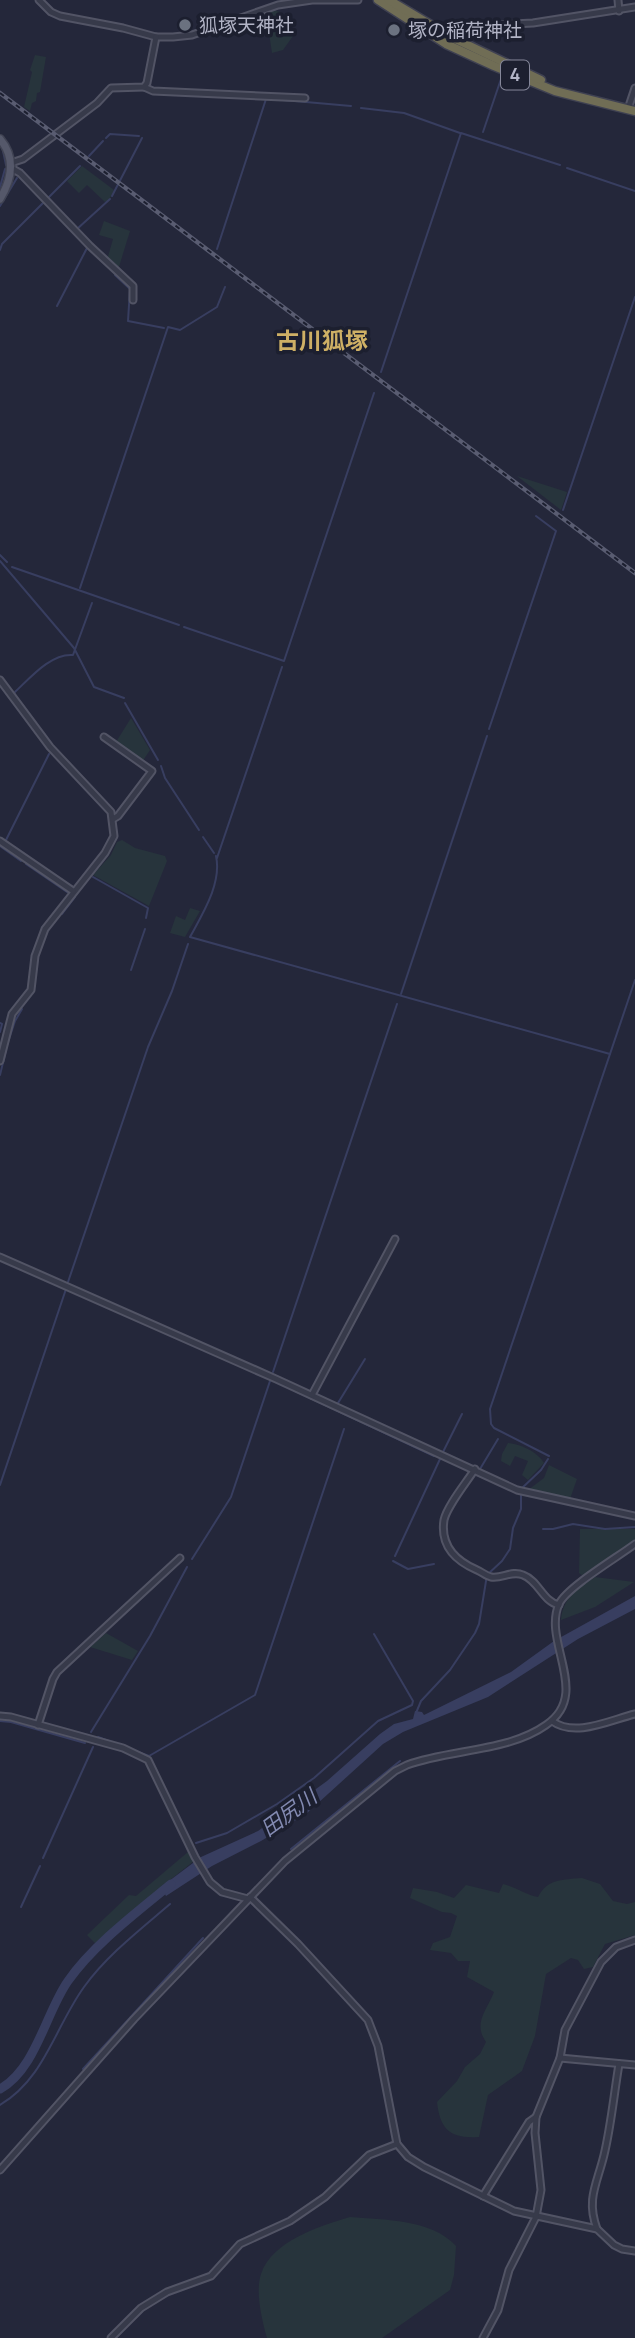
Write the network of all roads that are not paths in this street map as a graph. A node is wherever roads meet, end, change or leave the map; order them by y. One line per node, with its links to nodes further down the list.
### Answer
1 (50, 0): 6 (street)
2 (358, 0): 9 (street)
3 (378, 0): 10 (highway, 4)
4 (389, 0): 10 (highway, 4)
5 (618, 0): 8 (street)
6 (42, 3): 9 (street)
7 (635, 7): 8 (street)
8 (619, 10): 10 (street)
9 (156, 37): 11 (street)
10 (449, 40): 14 (highway, 4)
11 (144, 87): 13 (street); 16 (street)
12 (635, 88): 14 (street)
13 (305, 98)
14 (632, 110)
15 (0, 139): 16 (main road)
16 (11, 166): 17 (main road); 18 (street)
17 (0, 199)
18 (133, 300)
19 (0, 680): 21 (street)
20 (104, 737): 21 (street)
21 (113, 819): 23 (street)
22 (0, 841): 23 (street)
23 (73, 891): 24 (street)
24 (0, 1061)
25 (395, 1239): 27 (street)
26 (0, 1257): 27 (street)
27 (312, 1395): 28 (street)
28 (475, 1469): 29 (street); 32 (street)
29 (635, 1516)
30 (635, 1544): 32 (street)
31 (180, 1558): 36 (street)
32 (559, 1605): 35 (street)
33 (635, 1714): 35 (street)
34 (0, 1716): 36 (street)
35 (552, 1721): 37 (street)
36 (38, 1725): 37 (street)
37 (249, 1898): 43 (street); 44 (street)
38 (635, 1940): 39 (street)
39 (560, 2058): 40 (street); 42 (street)
40 (619, 2064): 41 (street); 47 (street)
41 (635, 2065)
42 (536, 2117): 45 (street); 46 (street)
43 (397, 2144): 45 (street); 49 (street)
44 (0, 2170)
45 (483, 2196): 46 (street)
46 (536, 2217): 47 (street); 50 (street)
47 (597, 2229): 48 (street)
48 (635, 2251)
49 (111, 2338)
50 (483, 2338)

